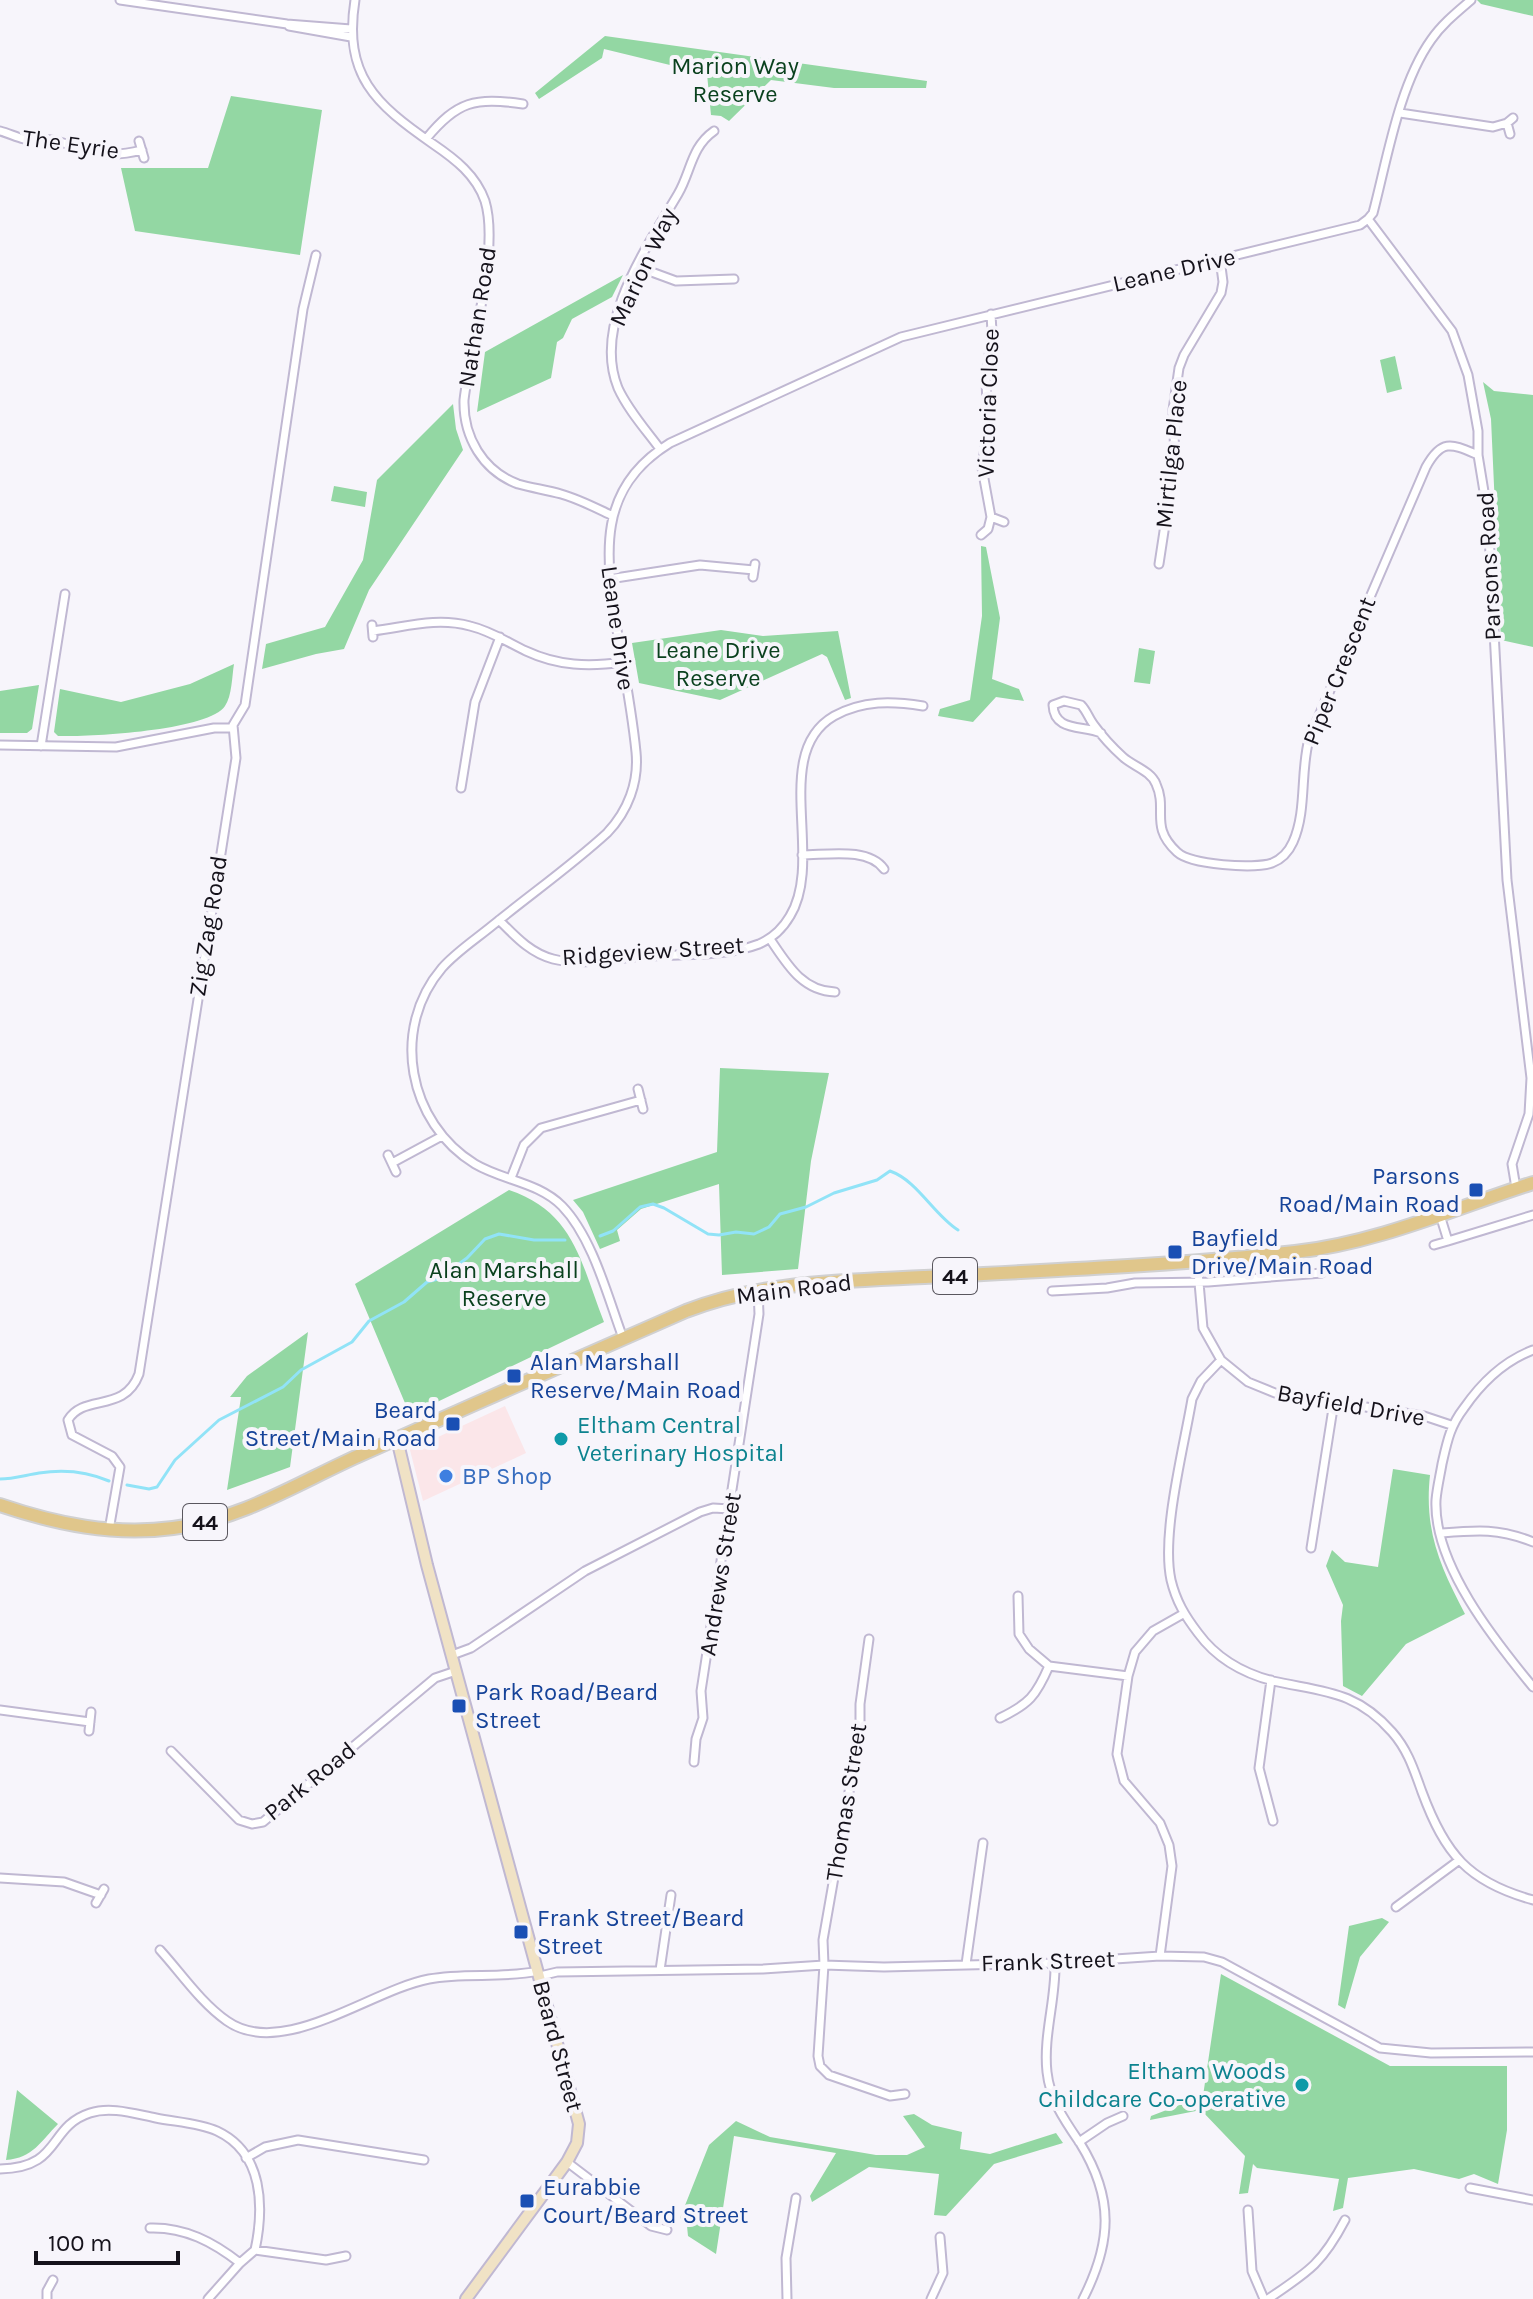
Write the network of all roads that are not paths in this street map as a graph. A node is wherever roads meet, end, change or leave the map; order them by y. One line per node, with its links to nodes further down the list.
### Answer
1 (120, 0): 4 (street)
2 (355, 0): 4 (street)
3 (1471, 0): 6 (street)
4 (351, 33): 10 (street, Nathan Road)
5 (523, 104): 10 (street)
6 (1400, 113): 9 (street); 12 (street)
7 (0, 131): 11 (street, The Eyrie)
8 (714, 131): 15 (street, Marion Way)
9 (1510, 134)
10 (426, 139): 20 (street, Nathan Road)
11 (142, 149)
12 (1368, 219): 14 (street, Leane Drive); 19 (street, Parsons Road)
13 (316, 255): 32 (street, Zig Zag Road)
14 (1220, 259): 17 (street, Leane Drive); 24 (street, Mirtilga Place)
15 (638, 267): 16 (street); 18 (street, Marion Way)
16 (734, 279)
17 (991, 314): 18 (street, Leane Drive); 21 (street, Victoria Close)
18 (660, 449): 20 (street, Leane Drive)
19 (1478, 455): 33 (street, Piper Crescent); 49 (street, Parsons Road)
20 (613, 516): 26 (street, Leane Drive)
21 (991, 517): 22 (street); 23 (street)
22 (1004, 522)
23 (981, 535)
24 (1159, 564)
25 (754, 570): 26 (street)
26 (609, 579): 30 (street, Leane Drive)
27 (65, 594): 35 (street)
28 (373, 631): 29 (street)
29 (500, 637): 30 (street); 36 (street)
30 (623, 662): 39 (street, Leane Drive)
31 (923, 706): 37 (street, Ridgeview Street)
32 (233, 728): 35 (street); 67 (street, Zig Zag Road)
33 (1101, 733): 33 (street)
34 (0, 745): 35 (street)
35 (41, 746)
36 (461, 788)
37 (802, 855): 38 (street); 40 (street, Ridgeview Street)
38 (884, 869)
39 (499, 920): 40 (street, Ridgeview Street); 45 (street, Leane Drive)
40 (770, 939): 41 (street)
41 (835, 992)
42 (638, 1089): 43 (street)
43 (641, 1100): 44 (street); 47 (street)
44 (643, 1109)
45 (442, 1136): 46 (street); 47 (street, Leane Drive)
46 (396, 1172)
47 (511, 1178): 59 (street, Leane Drive)
48 (1533, 1183): 49 (main road, Main Road / 44)
49 (1516, 1188): 50 (main road, Main Road / 44)
50 (1440, 1215): 52 (street); 54 (main road, Main Road / 44)
51 (1533, 1215): 52 (street)
52 (1448, 1241): 53 (street)
53 (1434, 1245)
54 (1197, 1260): 56 (street, Bayfield Drive); 57 (main road, Main Road / 44)
55 (1322, 1273): 56 (street)
56 (1198, 1281): 58 (street); 61 (street, Bayfield Drive)
57 (758, 1290): 59 (main road, Main Road / 44); 66 (street, Andrews Street)
58 (1052, 1291)
59 (623, 1338): 64 (main road, Main Road / 44)
60 (1533, 1350): 63 (street)
61 (1221, 1360): 62 (street, Bayfield Drive); 72 (street)
62 (1334, 1402): 63 (street, Bayfield Drive); 70 (street)
63 (1451, 1425): 68 (street)
64 (397, 1439): 67 (main road, Main Road / 44); 74 (street, Beard Street)
65 (0, 1505): 67 (main road, Main Road / 44)
66 (730, 1509): 74 (street); 84 (street, Andrews Street)
67 (109, 1530)
68 (1441, 1533): 69 (street); 79 (street)
69 (1533, 1542)
70 (1311, 1548)
71 (1018, 1596): 75 (street)
72 (1183, 1614): 77 (street); 78 (street)
73 (869, 1639): 97 (street, Thomas Street)
74 (452, 1655): 76 (street, Beard Street)
75 (1049, 1666): 77 (street); 82 (street)
76 (456, 1671): 83 (street, Park Road); 99 (street, Beard Street)
77 (1128, 1676): 94 (street)
78 (1271, 1680): 85 (street); 87 (street)
79 (1533, 1687)
80 (0, 1710): 81 (street)
81 (91, 1712)
82 (1000, 1718)
83 (171, 1751)
84 (694, 1762)
85 (1273, 1821)
86 (983, 1843): 96 (street)
87 (1458, 1861): 90 (street); 92 (street)
88 (0, 1878): 91 (street)
89 (671, 1895): 98 (street)
90 (1533, 1900)
91 (96, 1903)
92 (1396, 1907)
93 (160, 1950): 99 (street, Frank Street)
94 (1160, 1956): 95 (street, Frank Street); 100 (street, Frank Street)
95 (1055, 1963): 96 (street, Frank Street); 103 (street)
96 (966, 1964): 97 (street, Frank Street)
97 (824, 1965): 98 (street, Frank Street); 101 (street, Thomas Street)
98 (660, 1970): 99 (street, Frank Street)
99 (539, 1973): 106 (street, Beard Street)
100 (1533, 2052)
101 (905, 2094)
102 (1123, 2116): 103 (street)
103 (1079, 2142): 125 (street)
104 (246, 2158): 105 (street); 107 (street); 116 (street)
105 (424, 2160)
106 (567, 2162): 114 (street); 122 (street, Beard Street)
107 (0, 2169)
108 (1470, 2188): 110 (street)
109 (796, 2198): 123 (street)
110 (1533, 2200)
111 (1248, 2210): 126 (street)
112 (1345, 2220): 126 (street)
113 (150, 2228): 118 (street)
114 (667, 2230)
115 (940, 2237): 124 (street)
116 (255, 2250): 117 (street); 118 (street)
117 (346, 2256)
118 (240, 2263): 121 (street)
119 (53, 2280): 120 (street)
120 (47, 2299)
121 (208, 2299)
122 (466, 2299)
123 (787, 2299)
124 (931, 2299)
125 (1083, 2299)
126 (1266, 2299)

